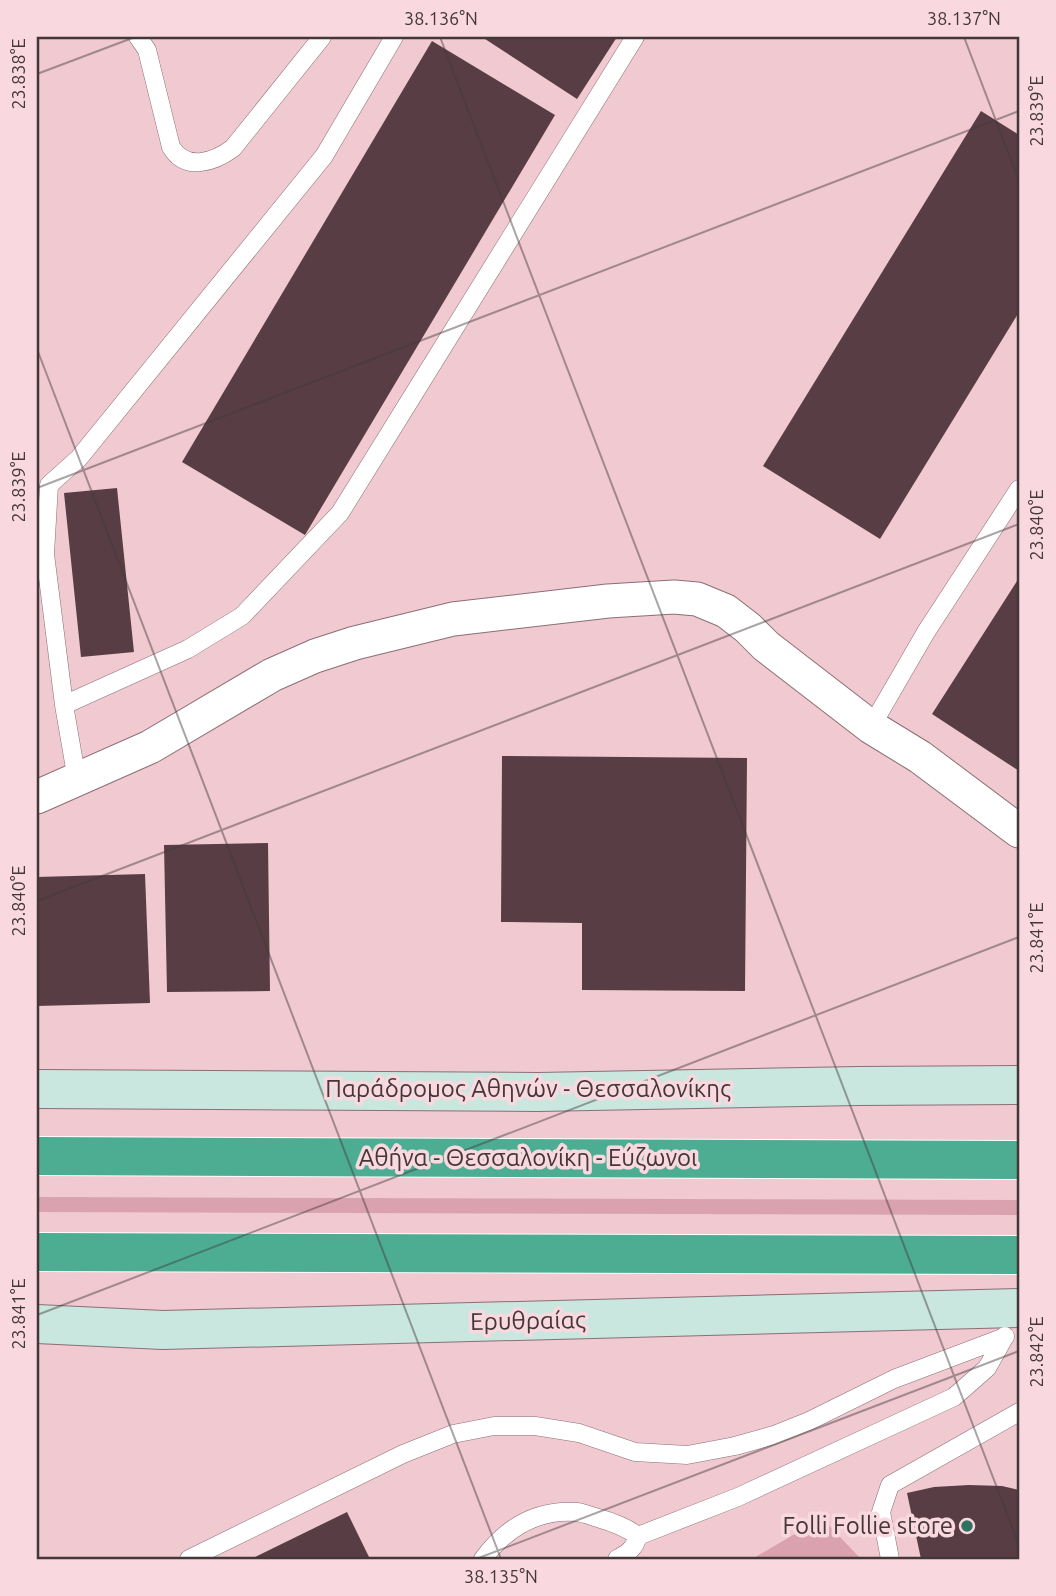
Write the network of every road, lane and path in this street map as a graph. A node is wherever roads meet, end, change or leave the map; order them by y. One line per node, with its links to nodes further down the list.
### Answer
1 (138, 37): 2 (lane)
2 (322, 37)
3 (394, 37): 6 (lane)
4 (635, 37): 6 (lane)
5 (1019, 489): 7 (lane)
6 (64, 705): 8 (lane)
7 (871, 727): 8 (street); 10 (street)
8 (77, 780): 9 (street)
9 (37, 797)
10 (1019, 831)
11 (1019, 1085): 12 (main road, Παράδρομος Αθηνών - Θεσσαλονίκης)
12 (37, 1089)
13 (37, 1156): 14 (highway, Αθήνα - Θεσσαλονίκη - Εύζωνοι)
14 (1019, 1160)
15 (37, 1252): 16 (highway)
16 (1019, 1255)
17 (1009, 1318): 18 (main road, Ερυθραίας); 20 (lane); 21 (lane)
18 (37, 1324)
19 (1019, 1412): 24 (lane)
20 (638, 1536): 22 (lane); 23 (lane)
21 (189, 1559)
22 (483, 1559)
23 (617, 1559)
24 (890, 1559)

